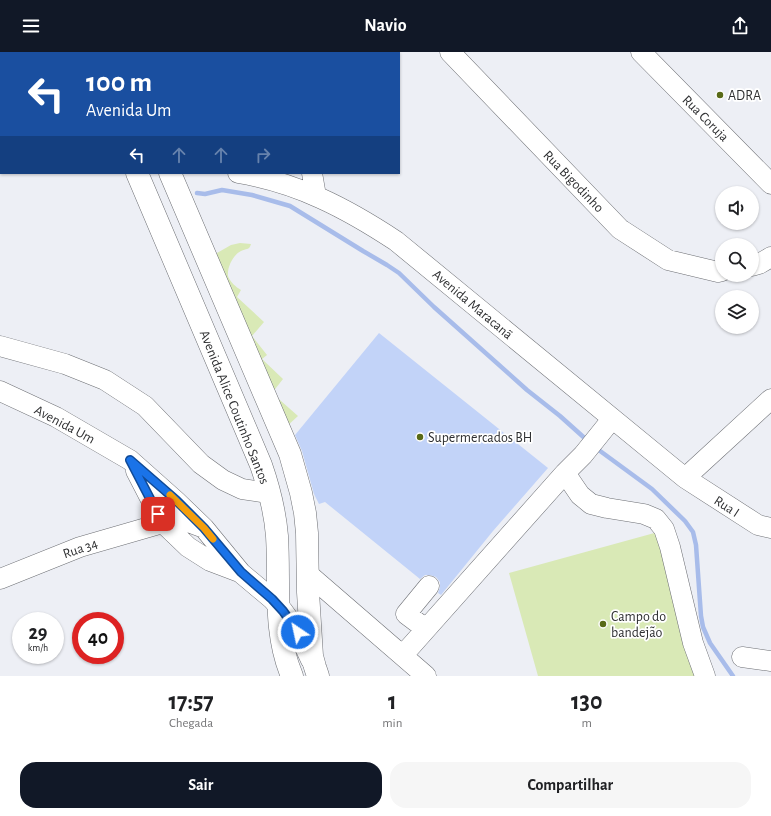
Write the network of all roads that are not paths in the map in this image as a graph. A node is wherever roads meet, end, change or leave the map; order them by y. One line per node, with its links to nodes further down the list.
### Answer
1 (450, 52): 11 (street, Rua Bigodinho)
2 (641, 52): 7 (street, Rua Coruja)
3 (136, 174): 19 (main road, Avenida Alice Coutinho Santos)
4 (243, 174): 8 (street, Avenida Maracanã)
5 (312, 174): 8 (street)
6 (174, 175): 24 (main road)
7 (771, 184)
8 (316, 196): 15 (street, Avenida Maracanã)
9 (771, 257): 10 (street)
10 (759, 264)
11 (715, 271)
12 (0, 346): 19 (street)
13 (0, 391): 16 (street, Avenida Um)
14 (771, 399): 18 (street)
15 (607, 426): 17 (street); 18 (street, Avenida Maracanã)
16 (130, 460): 20 (street, Avenida Um); 21 (street, Avenida Um)
17 (565, 473): 28 (street); 35 (street)
18 (684, 478): 22 (street, Rua I)
19 (270, 493): 27 (main road, Avenida Alice Coutinho Santos)
20 (163, 523): 21 (street, Rua 34); 23 (street, Avenida Um); 25 (street, Rua 34)
21 (204, 528): 23 (street, Avenida Um)
22 (771, 528)
23 (241, 572): 27 (street, Avenida Um)
24 (308, 574): 29 (street); 32 (main road)
25 (0, 579)
26 (429, 586): 28 (street)
27 (278, 606): 32 (street, Avenida Um); 33 (main road, Avenida Alice Coutinho Santos)
28 (426, 629): 29 (street)
29 (403, 655): 34 (street)
30 (742, 657): 31 (street)
31 (771, 661)
32 (316, 672)
33 (292, 676)
34 (426, 676)
35 (705, 676)

